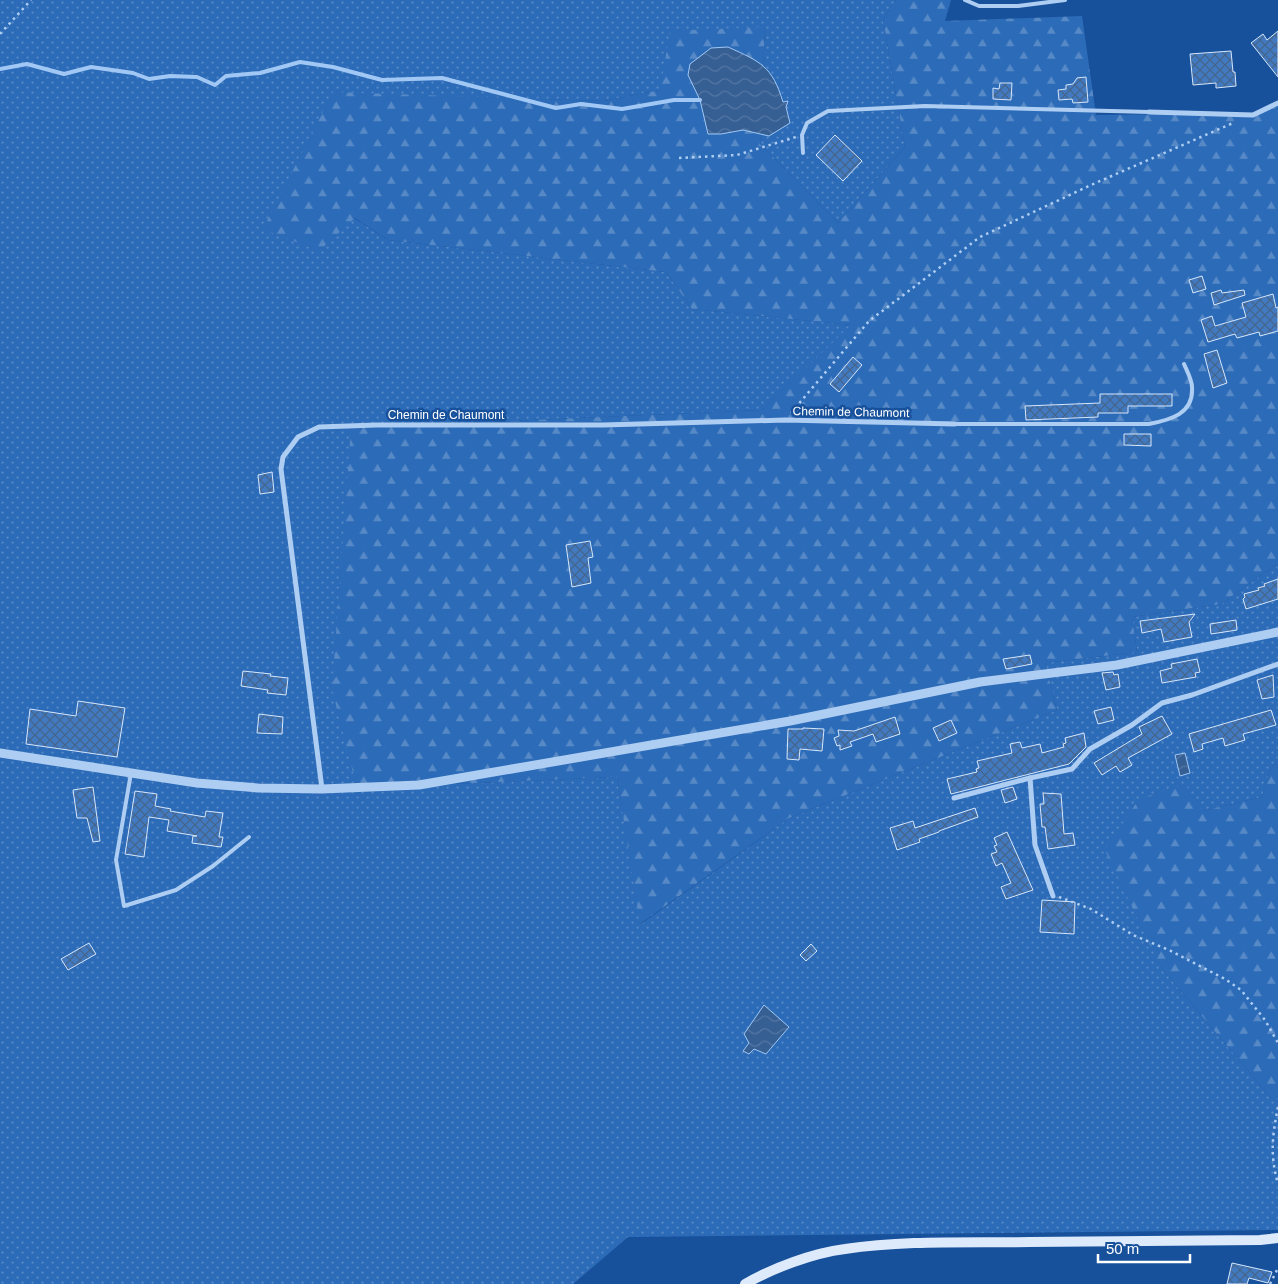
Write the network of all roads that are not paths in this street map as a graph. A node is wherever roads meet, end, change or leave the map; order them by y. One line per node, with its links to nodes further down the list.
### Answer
1 (966, 0): 2 (lane)
2 (1065, 0)
3 (1278, 103): 4 (street)
4 (1150, 112): 5 (lane)
5 (803, 153)
6 (1184, 364): 7 (lane)
7 (955, 424): 13 (street, Chemin de Chaumont)
8 (1278, 632): 13 (street)
9 (1278, 664): 12 (street)
10 (0, 753): 11 (street)
11 (131, 773): 13 (street); 15 (lane)
12 (1030, 778): 14 (street); 16 (street)
13 (322, 789)
14 (954, 798)
15 (249, 837)
16 (1053, 896)
17 (1278, 1238): 18 (main road)
18 (746, 1284)

